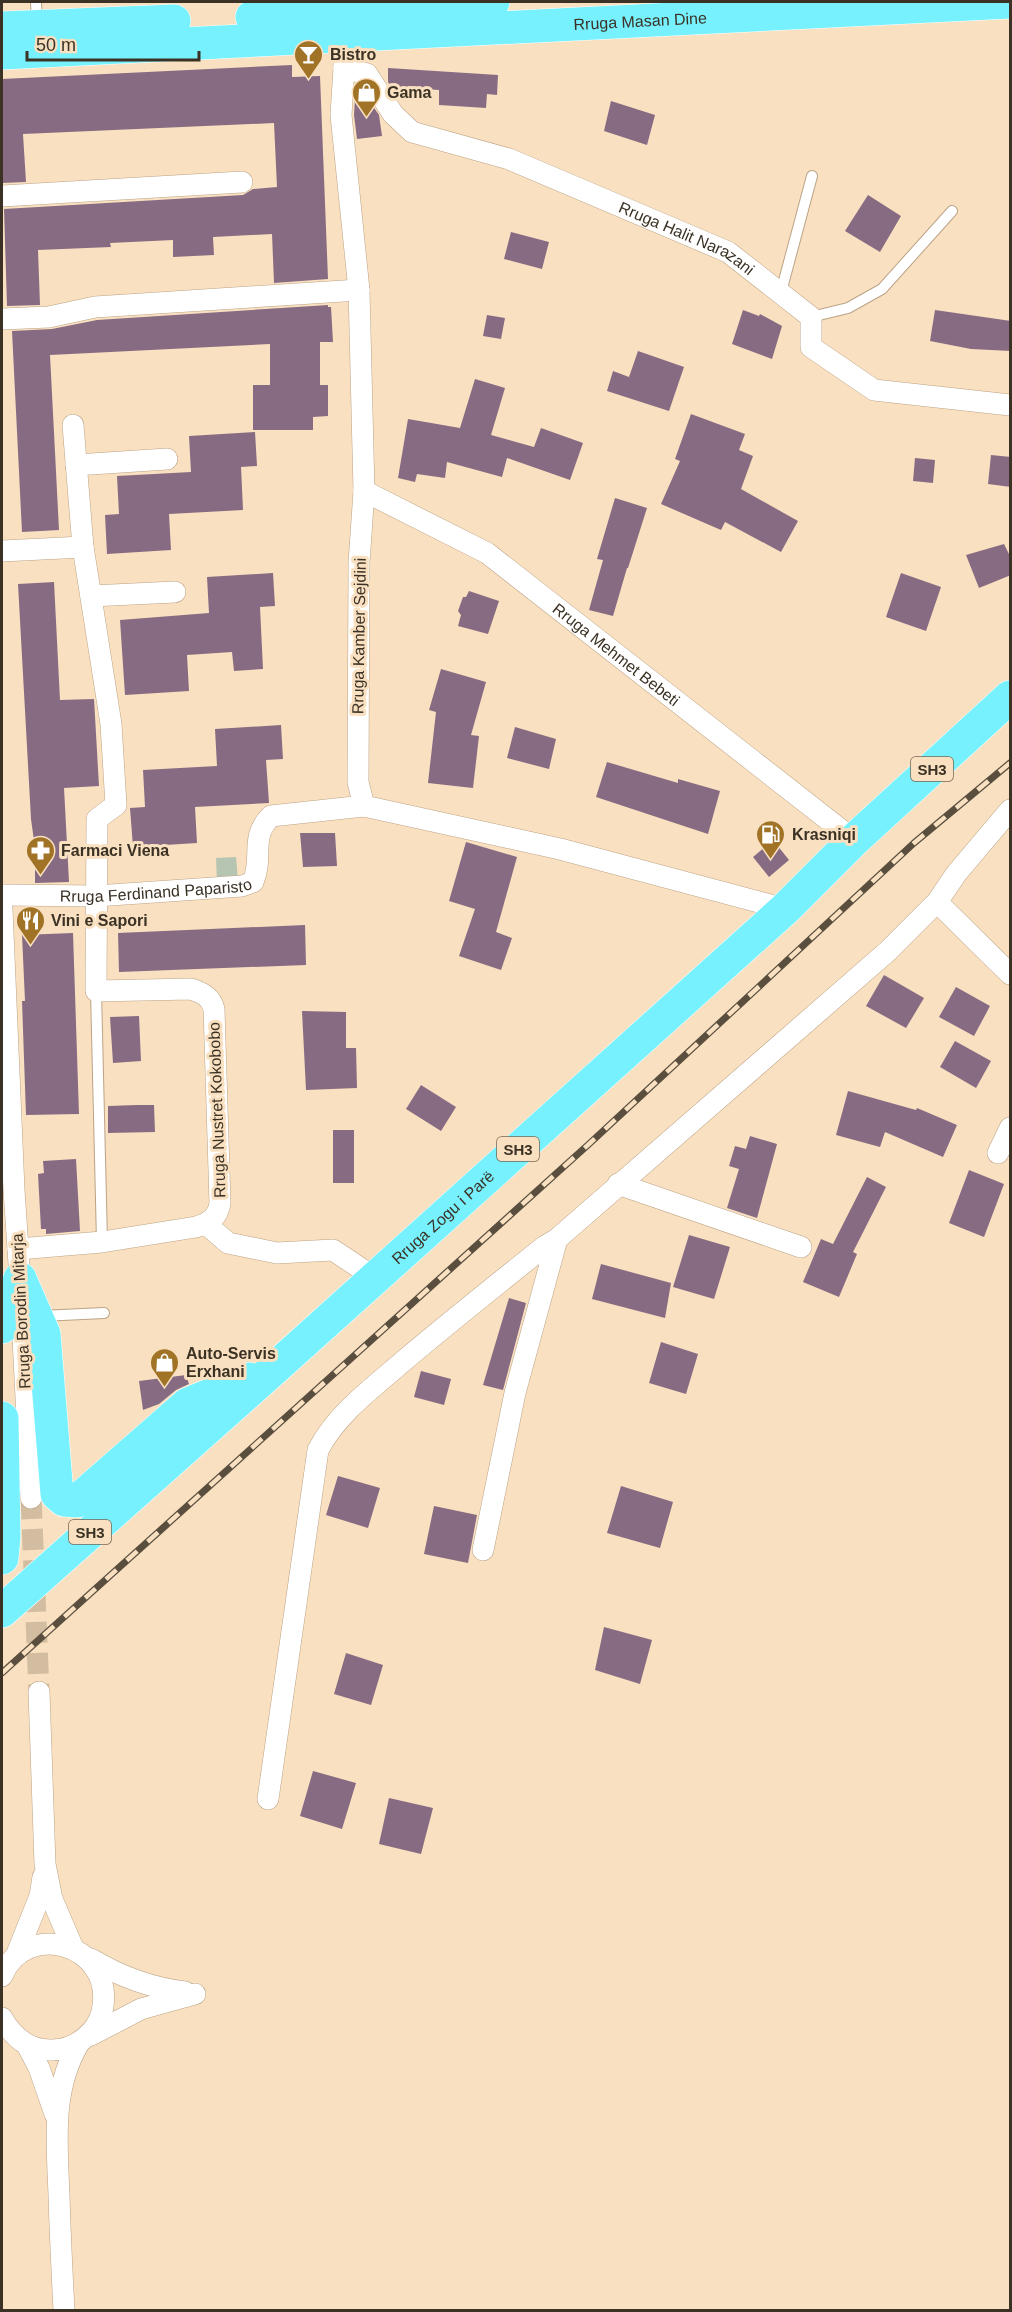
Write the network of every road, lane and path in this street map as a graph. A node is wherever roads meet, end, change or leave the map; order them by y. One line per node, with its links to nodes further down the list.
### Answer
1 (493, 2): 5 (main road)
2 (1011, 2): 5 (main road, Rruga Masan Dine)
3 (253, 9): 4 (main road); 5 (main road)
4 (36, 14): 6 (main road)
5 (342, 22): 7 (main road); 8 (street, Rruga Kamber Sejdini)
6 (2, 28)
7 (2, 53)
8 (344, 68): 13 (street, Rruga Kamber Sejdini); 14 (street, Rruga Halit Narazani)
9 (812, 176): 14 (lane)
10 (242, 182): 11 (street)
11 (2, 196)
12 (952, 211): 15 (lane)
13 (359, 290): 16 (street); 21 (street, Rruga Kamber Sejdini)
14 (781, 292): 15 (street, Rruga Halit Narazani)
15 (811, 316): 17 (street)
16 (2, 319)
17 (1011, 405)
18 (73, 425): 20 (street)
19 (167, 459): 20 (street)
20 (76, 465): 22 (street)
21 (364, 491): 27 (street, Rruga Kamber Sejdini); 29 (street, Rruga Mehmet Bebeti)
22 (83, 547): 23 (street); 25 (street)
23 (2, 551)
24 (175, 592): 25 (street)
25 (91, 596): 31 (street)
26 (1011, 697): 29 (main road, Rruga Zogu i Parë / SH3)
27 (364, 806): 31 (street, Rruga Ferdinand Paparisto); 34 (street)
28 (1011, 810): 32 (street)
29 (854, 840): 34 (main road, Rruga Zogu i Parë / SH3)
30 (2, 896): 31 (street, Rruga Ferdinand Paparisto)
31 (96, 896): 37 (street)
32 (937, 902): 35 (street); 41 (street)
33 (2, 909): 38 (street, Rruga Borodin Mitarja)
34 (785, 909): 48 (main road, Rruga Zogu i Parë / SH3)
35 (1002, 951): 36 (street)
36 (1011, 974)
37 (96, 991): 43 (street, Rruga Nustret Kokobobo); 45 (lane)
38 (4, 1053): 42 (street, Rruga Borodin Mitarja)
39 (1011, 1128): 40 (street)
40 (998, 1153)
41 (618, 1184): 44 (street); 46 (street)
42 (8, 1190): 47 (street, Rruga Borodin Mitarja)
43 (206, 1224): 45 (street); 48 (street)
44 (557, 1239): 54 (street); 58 (street)
45 (102, 1242): 47 (street)
46 (801, 1247)
47 (19, 1264): 50 (main road); 53 (street, Rruga Borodin Mitarja)
48 (375, 1278): 51 (main road, Rruga Zogu i Parë / SH3)
49 (104, 1313): 50 (lane)
50 (12, 1318): 51 (main road)
51 (275, 1368): 56 (main road, Rruga Zogu i Parë / SH3)
52 (2, 1418): 55 (main road)
53 (31, 1498)
54 (483, 1550)
55 (2, 1558)
56 (2, 1611)
57 (39, 1692): 59 (street)
58 (268, 1799)
59 (45, 1864): 60 (street); 61 (street)
60 (79, 1952): 61 (street); 64 (street); 64 (street)
61 (8, 1965)
62 (2, 2018): 63 (street)
63 (16, 2040): 64 (street); 65 (street)
64 (82, 2041): 65 (street)
65 (56, 2117): 66 (street)
66 (64, 2310)

